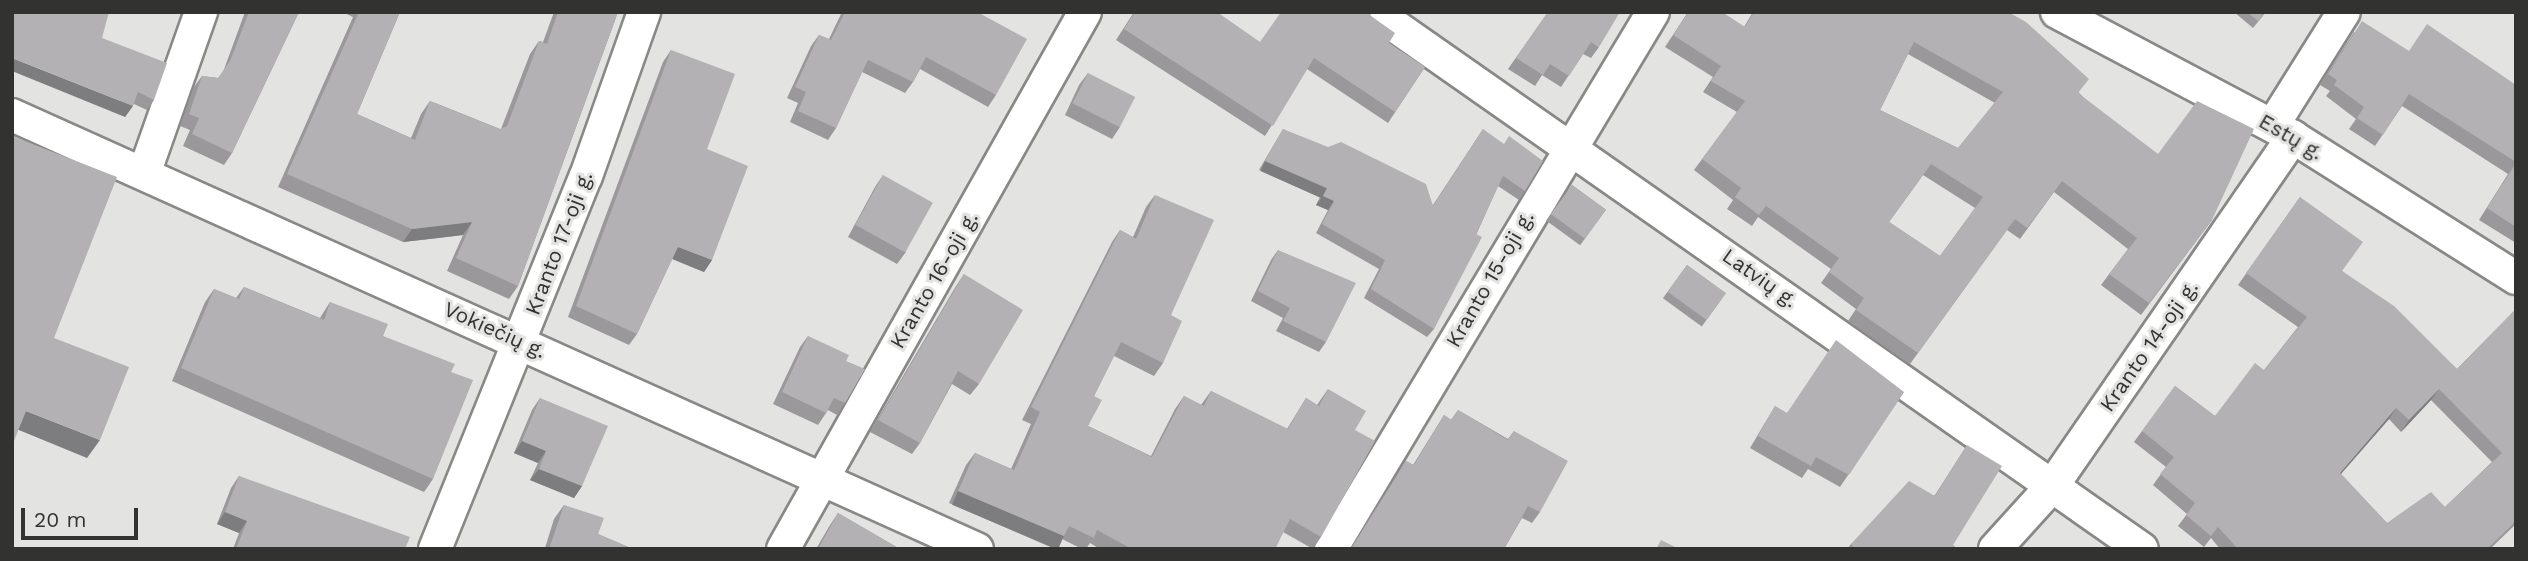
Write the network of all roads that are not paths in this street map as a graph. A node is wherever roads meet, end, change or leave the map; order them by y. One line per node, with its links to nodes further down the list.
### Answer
1 (201, 12): 11 (street)
2 (644, 12): 13 (street, Kranto 17-oji g.)
3 (1085, 12): 14 (street, Kranto 16-oji g.)
4 (1375, 12): 10 (street, Latvių g.)
5 (1653, 12): 10 (street, Kranto 15-oji g.)
6 (2057, 12): 9 (street, Estų g.)
7 (2344, 12): 9 (street, Kranto 14-oji g.)
8 (12, 115): 11 (street, Vokiečių g.)
9 (2283, 131): 12 (street, Estų g.); 15 (street, Kranto 14-oji g.)
10 (1569, 144): 15 (street, Latvių g.); 19 (street, Kranto 15-oji g.)
11 (145, 171): 13 (street, Vokiečių g.)
12 (2516, 278)
13 (521, 342): 14 (street, Vokiečių g.); 16 (street, Kranto 17-oji g.)
14 (821, 479): 17 (street, Kranto 16-oji g.); 18 (street, Vokiečių g.)
15 (2053, 485): 20 (street, Kranto 14-oji g.); 21 (street, Latvių g.)
16 (435, 549)
17 (783, 549)
18 (977, 549)
19 (1331, 549)
20 (1995, 549)
21 (2142, 549)

